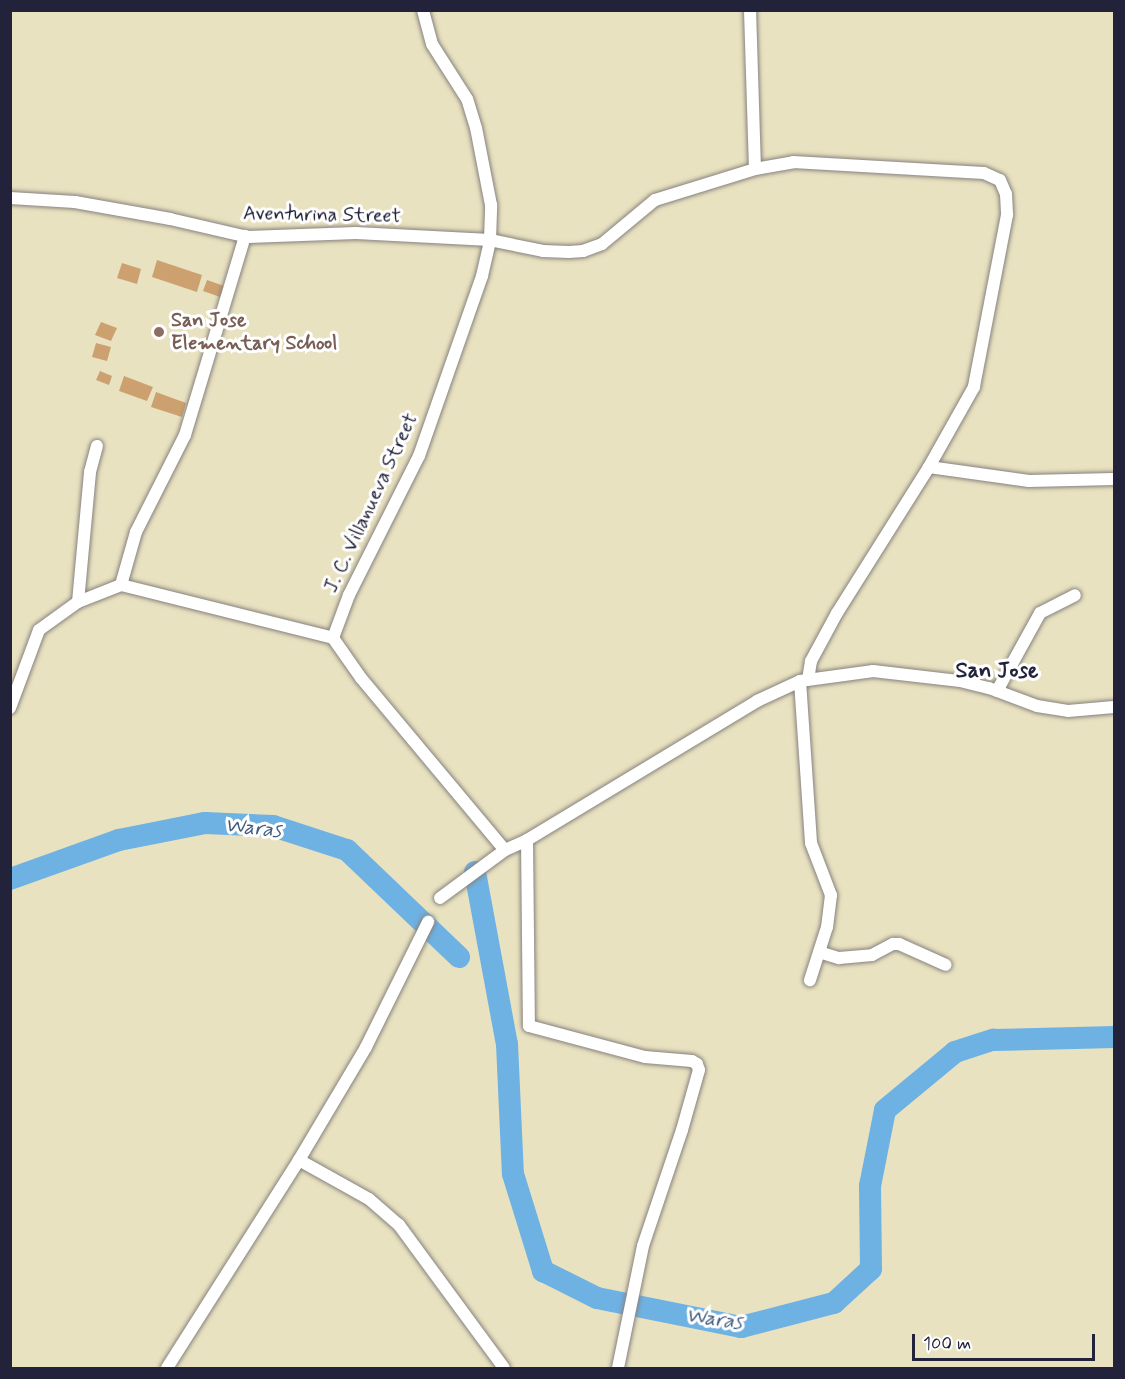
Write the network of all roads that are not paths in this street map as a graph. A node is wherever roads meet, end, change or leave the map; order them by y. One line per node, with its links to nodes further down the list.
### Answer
1 (423, 10): 6 (street, J. C. Villanueva Street)
2 (750, 10): 3 (street)
3 (755, 169): 6 (street, Aventurina Street); 8 (street, Aventurina Street)
4 (10, 198): 5 (street, Aventurina Street)
5 (245, 236): 6 (street, Aventurina Street); 10 (street)
6 (490, 240): 13 (street, J. C. Villanueva Street)
7 (97, 446): 12 (street)
8 (929, 467): 9 (street); 14 (street)
9 (1114, 479)
10 (121, 585): 12 (street); 13 (street)
11 (1075, 595): 15 (street)
12 (78, 602): 17 (street)
13 (333, 638): 19 (street)
14 (804, 680): 15 (street); 18 (street); 22 (street)
15 (997, 691): 16 (street)
16 (1114, 707)
17 (10, 708)
18 (527, 840): 19 (street); 28 (street)
19 (505, 850): 20 (street)
20 (440, 898)
21 (428, 922): 25 (street)
22 (819, 952): 23 (street); 24 (street)
23 (946, 965)
24 (810, 980)
25 (299, 1160): 26 (street); 27 (street)
26 (167, 1368)
27 (504, 1368)
28 (618, 1368)

